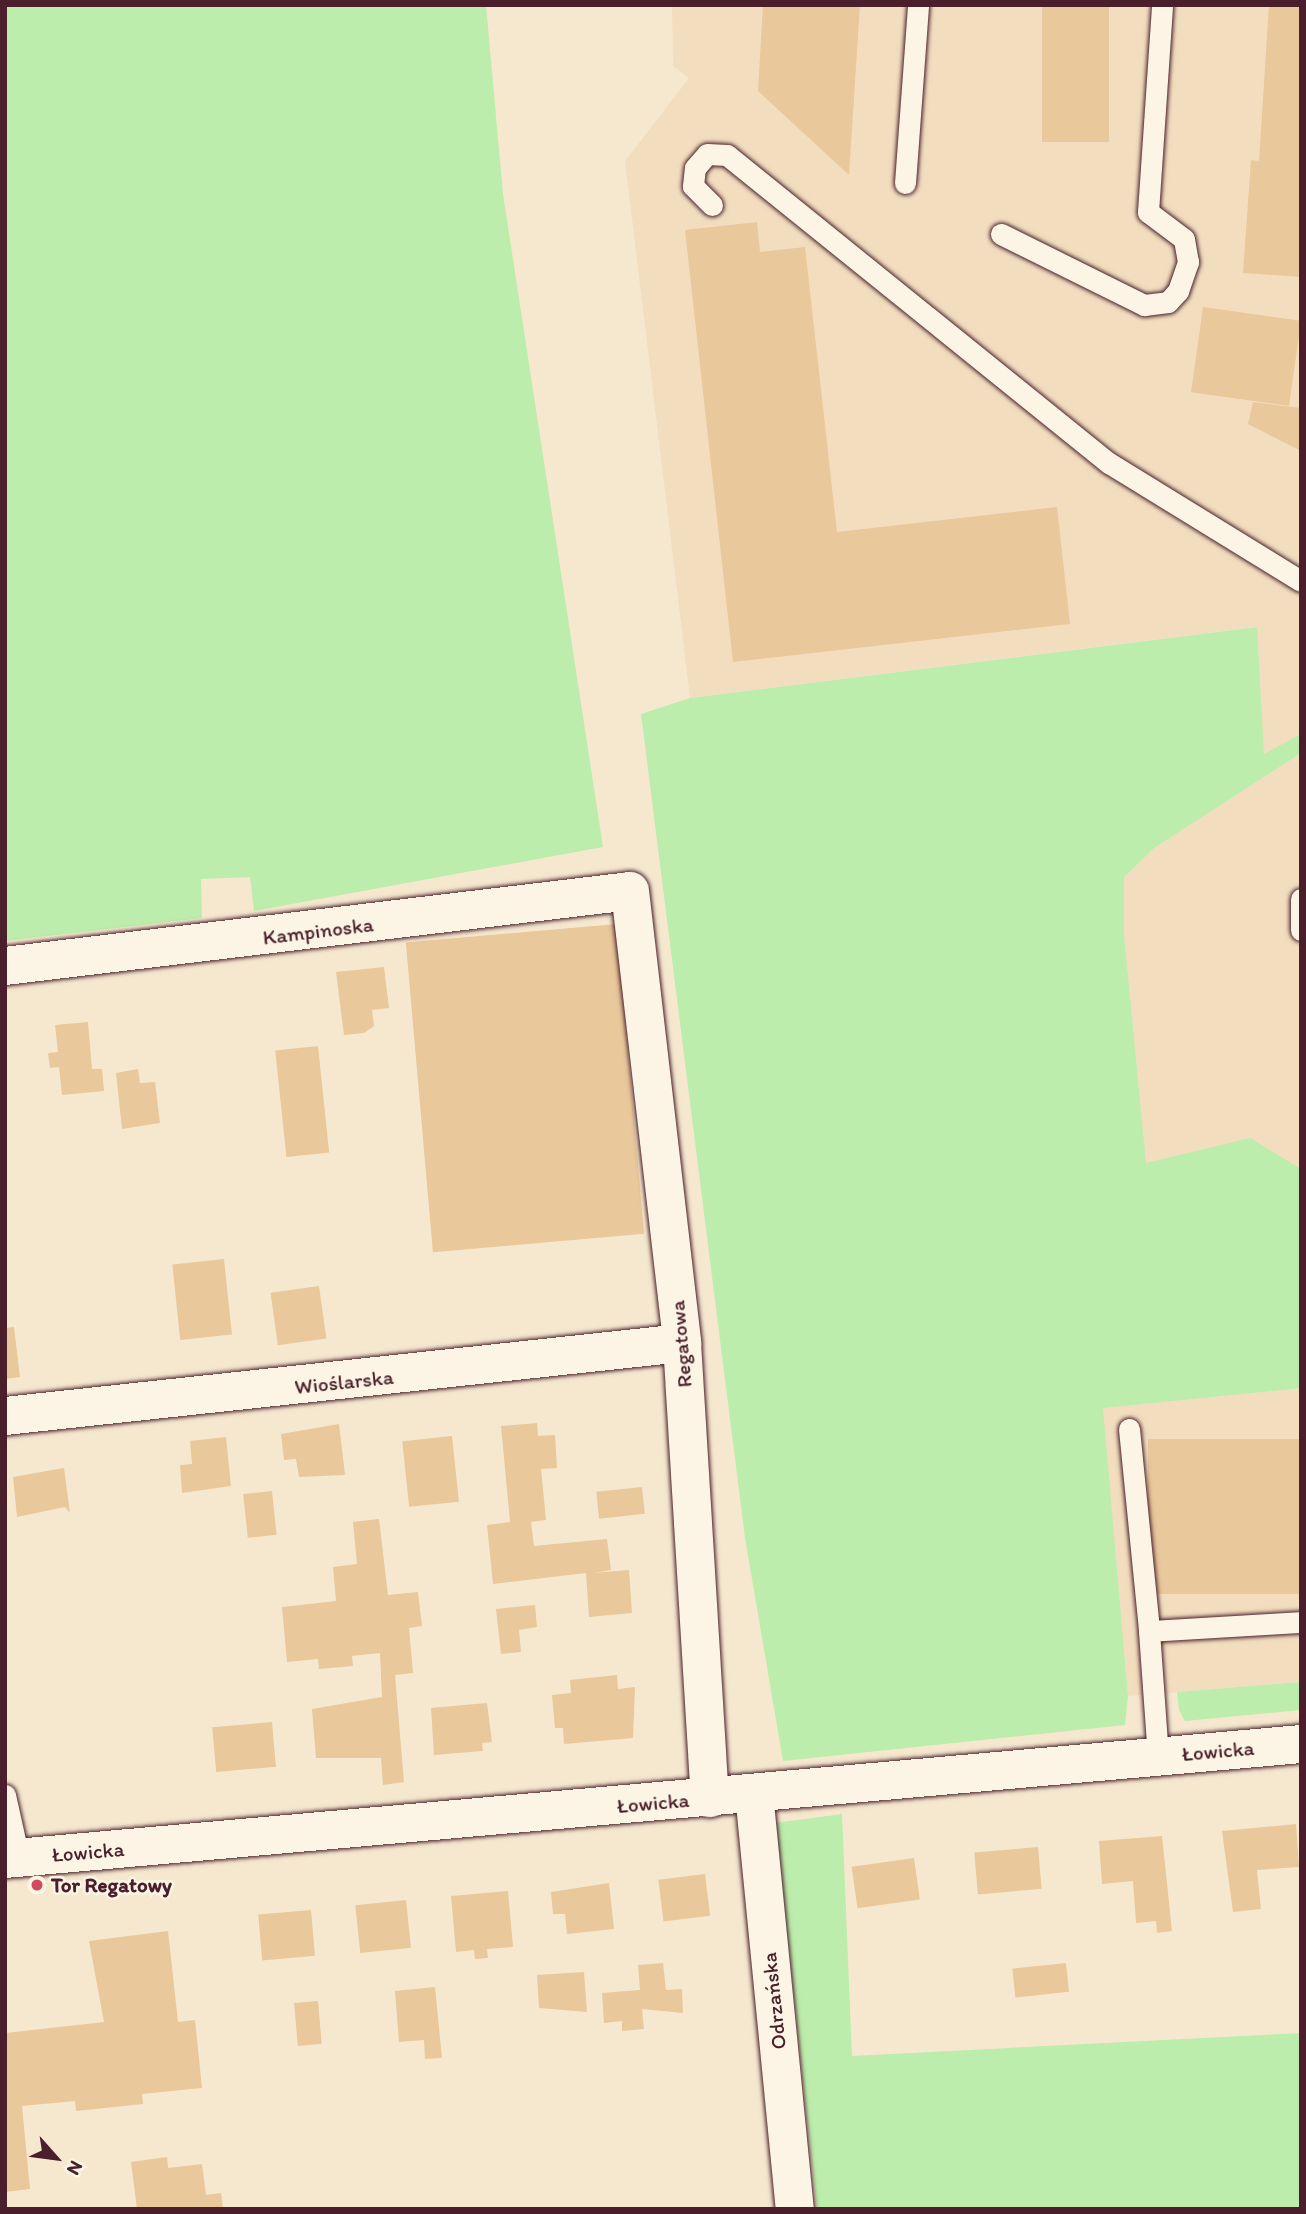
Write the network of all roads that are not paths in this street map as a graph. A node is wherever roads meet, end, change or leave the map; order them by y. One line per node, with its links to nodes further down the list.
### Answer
1 (918, 5): 3 (lane)
2 (1162, 5): 5 (lane)
3 (905, 183)
4 (712, 205): 6 (lane)
5 (1001, 234)
6 (1301, 581)
7 (630, 891): 10 (street, Kampinoska); 11 (street, Regatowa)
8 (1301, 899): 9 (lane)
9 (1301, 930)
10 (5, 966)
11 (682, 1343): 12 (street, Wioślarska); 20 (street, Regatowa)
12 (5, 1416)
13 (1129, 1429): 15 (lane)
14 (1301, 1622): 15 (lane)
15 (1149, 1631): 17 (lane)
16 (1301, 1744): 17 (street, Łowicka)
17 (1158, 1757): 18 (street, Łowicka)
18 (754, 1793): 20 (street, Łowicka); 22 (street, Odrzańska)
19 (5, 1795): 21 (lane)
20 (710, 1798): 21 (street, Łowicka)
21 (12, 1859)
22 (795, 2209)

